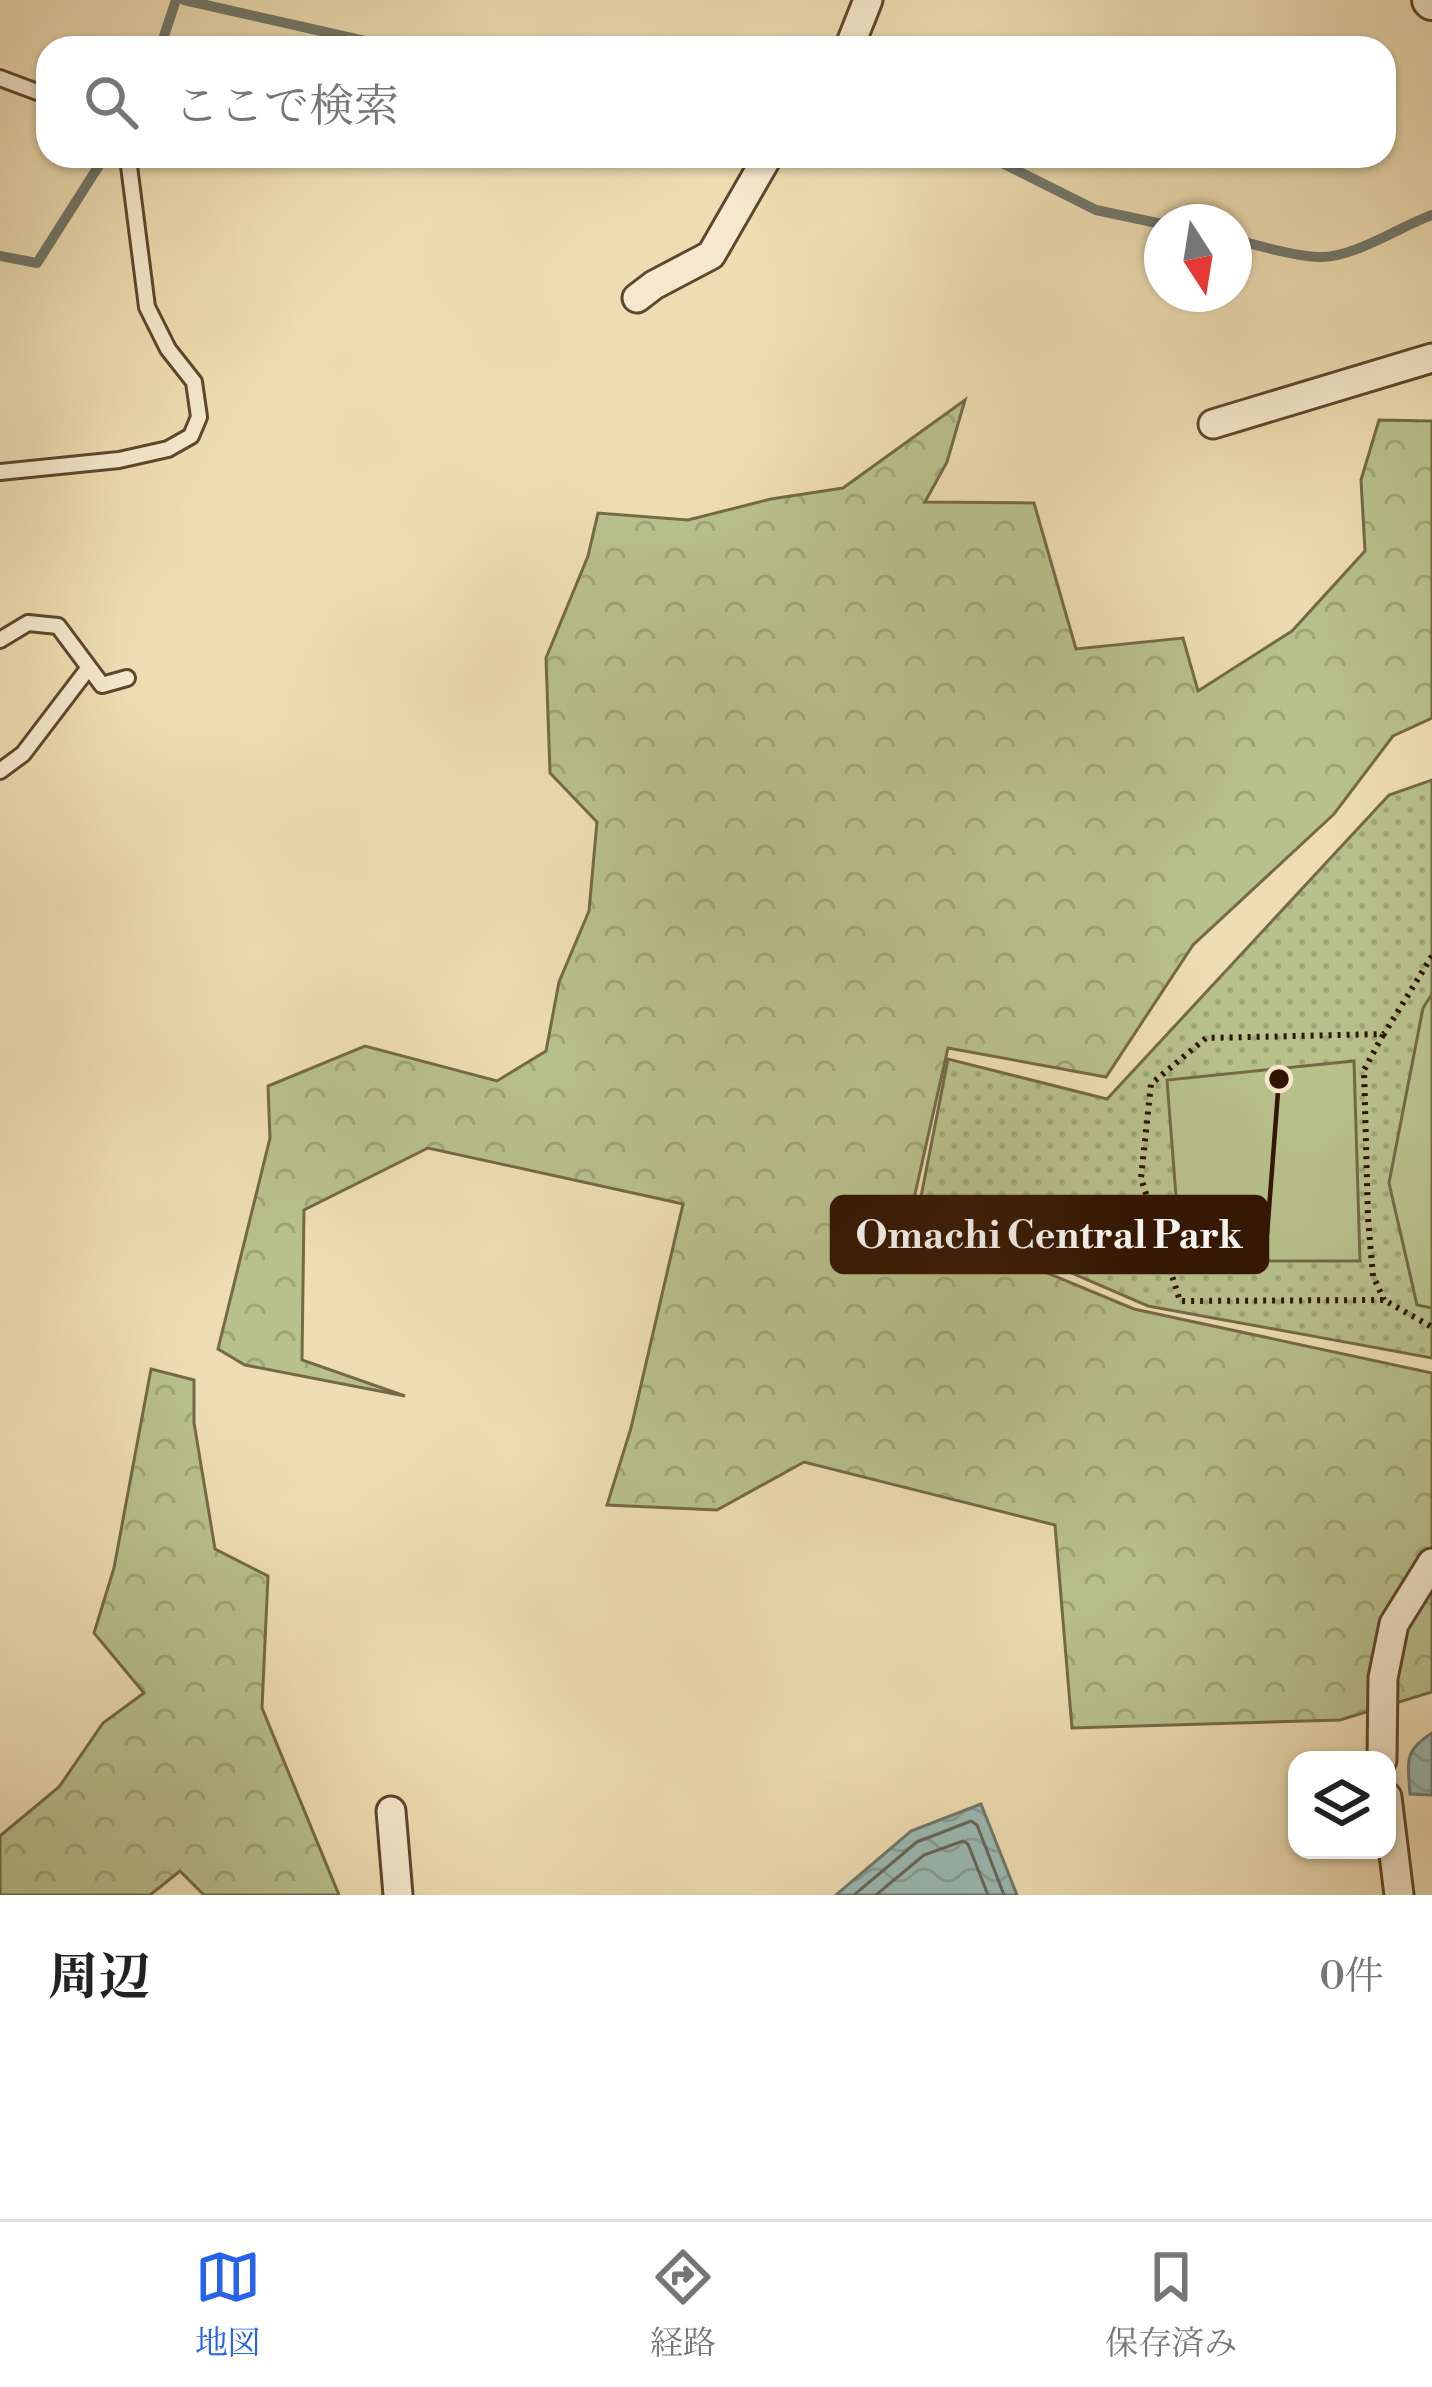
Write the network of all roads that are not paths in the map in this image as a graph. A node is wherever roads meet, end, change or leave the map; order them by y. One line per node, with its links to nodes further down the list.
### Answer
1 (868, 0): 2 (street)
2 (854, 36)
3 (0, 78): 4 (lane)
4 (36, 92)
5 (129, 168): 10 (lane)
6 (761, 168): 7 (street)
7 (638, 298)
8 (1432, 358): 9 (street)
9 (1213, 424)
10 (0, 472)
11 (0, 640): 12 (lane)
12 (87, 670): 13 (lane); 14 (lane)
13 (127, 678)
14 (0, 771)
15 (1432, 1562): 16 (street)
16 (1382, 1751)
17 (391, 1811): 19 (street)
18 (1395, 1859): 20 (street)
19 (398, 1895)
20 (1399, 1895)

